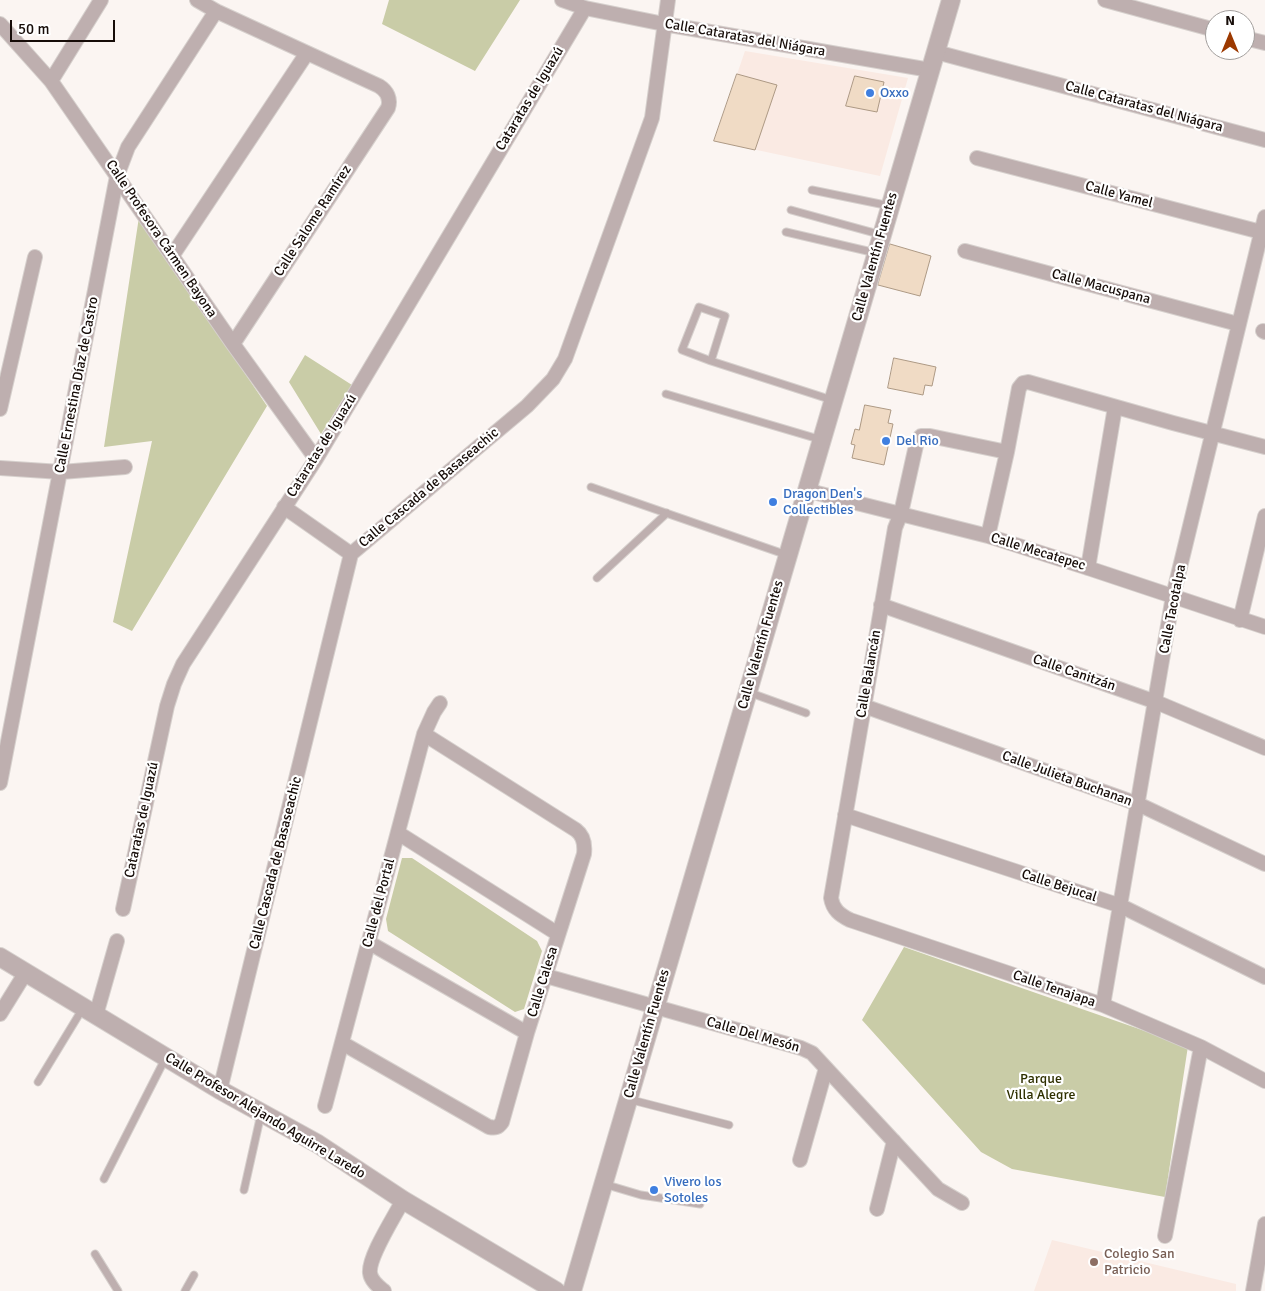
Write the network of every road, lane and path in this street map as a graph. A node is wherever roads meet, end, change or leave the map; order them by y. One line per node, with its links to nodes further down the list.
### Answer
1 (101, 0): 15 (street)
2 (197, 0): 8 (street)
3 (562, 0): 7 (street, Calle Cataratas del Niágara)
4 (668, 0): 10 (street, Calle Cascada de Basaseachic)
5 (951, 0): 12 (street, Calle Valentín Fuentes)
6 (1105, 0): 11 (street)
7 (585, 8): 10 (street, Calle Cataratas del Niágara); 41 (street, Cataratas de Iguazú)
8 (216, 11): 13 (street); 18 (street, Calle Ernestina Díaz de Castro)
9 (0, 24): 15 (street, Calle Profesora Cármen Bayona)
10 (664, 24): 14 (street, Calle Cataratas del Niágara); 52 (street, Calle Cascada de Basaseachic)
11 (1205, 27)
12 (936, 52): 14 (street, Calle Valentín Fuentes); 16 (street, Calle Cataratas del Niágara)
13 (307, 53): 28 (street); 31 (street, Calle Salome Ramírez)
14 (930, 70): 20 (street, Calle Valentín Fuentes)
15 (51, 82): 18 (street, Calle Profesora Cármen Bayona)
16 (1265, 140)
17 (977, 158): 24 (street, Calle Yamel)
18 (117, 176): 28 (street, Calle Profesora Cármen Bayona); 44 (street, Calle Ernestina Díaz de Castro)
19 (812, 190): 20 (lane)
20 (890, 206): 25 (street, Calle Valentín Fuentes)
21 (791, 210): 25 (lane)
22 (1265, 216): 24 (street, Calle Tacotalpa)
23 (786, 232): 27 (lane)
24 (1261, 232): 30 (street, Calle Tacotalpa)
25 (882, 235): 27 (street, Calle Valentín Fuentes)
26 (965, 251): 30 (street, Calle Macuspana)
27 (876, 253): 34 (street, Calle Valentín Fuentes)
28 (172, 256): 31 (street, Calle Profesora Cármen Bayona)
29 (36, 257): 36 (street)
30 (1238, 324): 37 (street, Calle Tacotalpa)
31 (232, 344): 41 (street, Calle Profesora Cármen Bayona)
32 (710, 361): 32 (lane); 34 (lane)
33 (666, 394): 38 (lane)
34 (833, 400): 38 (street, Calle Valentín Fuentes)
35 (1115, 407): 37 (street); 40 (street); 54 (street)
36 (0, 409)
37 (1212, 433): 39 (street); 56 (street, Calle Tacotalpa)
38 (822, 440): 46 (street, Calle Valentín Fuentes)
39 (1265, 447)
40 (1007, 452): 49 (street, Calle Balancán); 51 (street)
41 (316, 459): 47 (street, Cataratas de Iguazú)
42 (125, 467): 44 (street)
43 (0, 468): 44 (street)
44 (61, 472): 67 (street, Calle Ernestina Díaz de Castro)
45 (591, 487): 48 (lane)
46 (808, 488): 49 (street, Calle Mecatepec); 53 (street, Calle Valentín Fuentes)
47 (284, 508): 52 (street); 73 (street, Cataratas de Iguazú)
48 (667, 513): 53 (lane); 55 (lane)
49 (901, 513): 51 (street, Calle Mecatepec); 57 (street, Calle Balancán)
50 (1265, 516): 58 (street)
51 (988, 536): 54 (street, Calle Mecatepec)
52 (351, 554): 93 (street, Calle Cascada de Basaseachic)
53 (788, 555): 60 (street, Calle Valentín Fuentes)
54 (1088, 568): 56 (street, Calle Mecatepec)
55 (597, 578)
56 (1173, 596): 58 (street, Calle Mecatepec); 61 (street, Calle Tacotalpa)
57 (881, 605): 61 (street, Calle Canitzán); 63 (street, Calle Balancán)
58 (1240, 620): 59 (street, Calle Mecatepec)
59 (1265, 627)
60 (748, 692): 64 (lane); 83 (street, Calle Valentín Fuentes)
61 (1156, 702): 66 (street, Calle Canitzán); 68 (street, Calle Tacotalpa)
62 (440, 703): 65 (street, Calle del Portal)
63 (864, 706): 68 (street, Calle Julieta Buchanan); 69 (street, Calle Balancán)
64 (806, 714)
65 (424, 734): 70 (street, Calle del Portal); 75 (street, Calle Calesa)
66 (1265, 748)
67 (0, 783)
68 (1138, 804): 71 (street, Calle Julieta Buchanan); 72 (street, Calle Tacotalpa)
69 (846, 815): 72 (street, Calle Bejucal); 74 (street, Calle Balancán)
70 (398, 833): 75 (street); 77 (street, Calle del Portal)
71 (1265, 864)
72 (1121, 906): 81 (street, Calle Bejucal); 82 (street, Calle Tacotalpa)
73 (123, 909)
74 (837, 912): 82 (street, Calle Tenajapa)
75 (558, 934): 80 (street, Calle Calesa)
76 (117, 942): 84 (street)
77 (368, 942): 86 (street); 87 (street, Calle del Portal)
78 (0, 956): 79 (street, Calle Profesor Alejando Aguirre Laredo)
79 (26, 972): 84 (street, Calle Profesor Alejando Aguirre Laredo); 85 (street)
80 (546, 976): 83 (street, Calle Del Mesón); 86 (street, Calle Calesa)
81 (1265, 977)
82 (1103, 1006): 88 (street, Calle Tenajapa)
83 (655, 1007): 90 (street, Calle Del Mesón); 94 (street, Calle Valentín Fuentes)
84 (90, 1011): 89 (street, Calle Profesor Alejando Aguirre Laredo); 92 (lane)
85 (0, 1014)
86 (527, 1033): 87 (street, Calle Calesa)
87 (342, 1043): 95 (street, Calle del Portal)
88 (1201, 1046): 91 (street, Calle Tenajapa); 108 (street)
89 (166, 1057): 93 (street, Calle Profesor Alejando Aguirre Laredo); 100 (lane)
90 (826, 1068): 98 (street, Calle Del Mesón); 99 (street)
91 (1265, 1081)
92 (38, 1082)
93 (220, 1090): 96 (street, Calle Profesor Alejando Aguirre Laredo)
94 (628, 1099): 97 (lane); 101 (street, Calle Valentín Fuentes)
95 (325, 1106)
96 (261, 1114): 102 (lane); 103 (street, Calle Profesor Alejando Aguirre Laredo)
97 (729, 1124)
98 (894, 1141): 104 (street, Calle Del Mesón); 106 (street)
99 (800, 1160)
100 (104, 1179)
101 (604, 1184): 105 (lane); 115 (street, Calle Valentín Fuentes)
102 (244, 1190)
103 (403, 1200): 113 (street); 114 (street, Calle Profesor Alejando Aguirre Laredo)
104 (962, 1203)
105 (700, 1204)
106 (877, 1209)
107 (1265, 1224): 116 (street)
108 (1164, 1236)
109 (95, 1254): 111 (lane)
110 (194, 1275): 112 (lane)
111 (118, 1291)
112 (185, 1291)
113 (384, 1291)
114 (556, 1291)
115 (572, 1291)
116 (1253, 1291)

